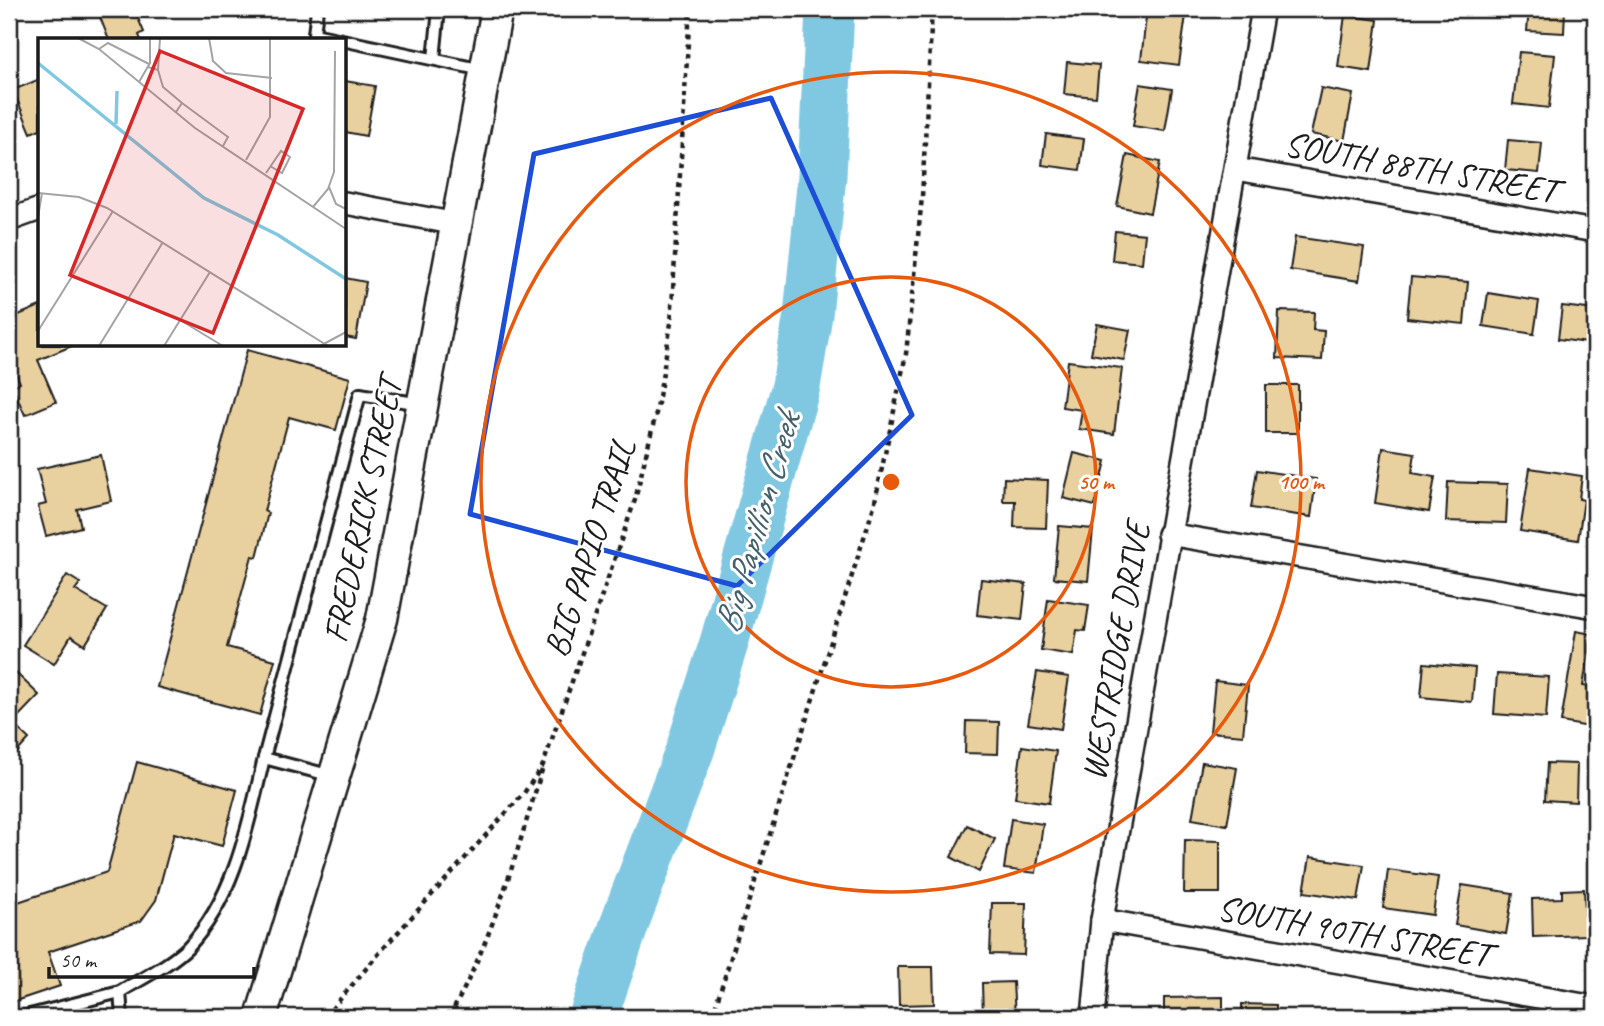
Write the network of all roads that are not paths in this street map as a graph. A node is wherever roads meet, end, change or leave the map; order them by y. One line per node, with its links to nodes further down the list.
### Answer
1 (317, 9): 5 (lane)
2 (439, 9): 7 (lane)
3 (497, 9): 8 (main road, FREDERICK STREET)
4 (1263, 9): 9 (street, WESTRIDGE DRIVE)
5 (333, 38)
6 (346, 41): 7 (lane)
7 (434, 59): 8 (lane)
8 (485, 70): 13 (main road, FREDERICK STREET)
9 (1236, 169): 14 (street, SOUTH 88TH STREET); 16 (street, WESTRIDGE DRIVE)
10 (346, 203): 13 (street)
11 (38, 210): 12 (street)
12 (9, 220)
13 (457, 224): 15 (main road, FREDERICK STREET)
14 (1595, 231)
15 (424, 405): 18 (lane); 19 (main road, FREDERICK STREET)
16 (1168, 534): 17 (street); 20 (street, WESTRIDGE DRIVE)
17 (1595, 607)
18 (264, 758): 19 (lane); 21 (lane)
19 (335, 777): 25 (main road, FREDERICK STREET)
20 (1102, 920): 22 (street, SOUTH 90TH STREET); 26 (street, WESTRIDGE DRIVE)
21 (120, 992): 23 (lane); 24 (lane)
22 (1595, 1007)
23 (22, 1017)
24 (122, 1017)
25 (261, 1017)
26 (1093, 1017)

